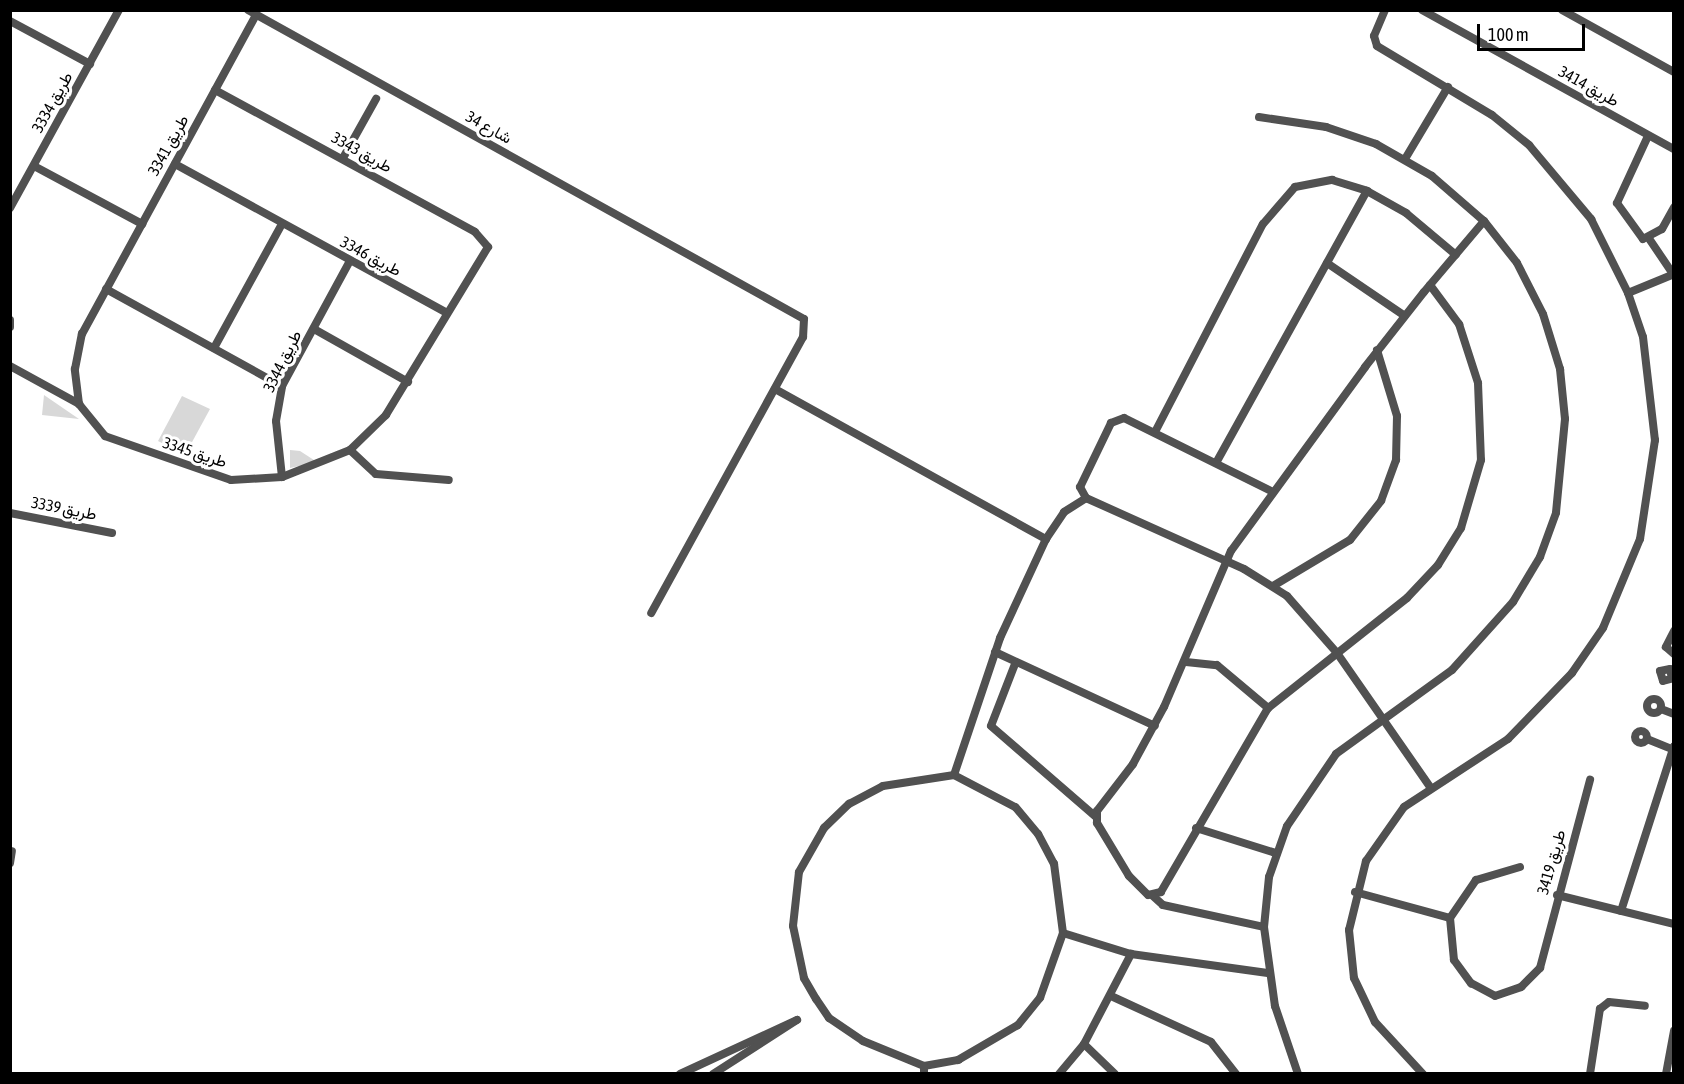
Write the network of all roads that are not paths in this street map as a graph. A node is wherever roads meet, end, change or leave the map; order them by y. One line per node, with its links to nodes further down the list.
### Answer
1 (119, 10): 7 (street, طريق 3334)
2 (1385, 10): 9 (street)
3 (1422, 10): 13 (street, طريق 3414)
4 (1562, 10): 8 (street)
5 (252, 13): 10 (street, طريق 3341); 44 (street, شارع 34)
6 (10, 21): 7 (street)
7 (90, 64): 18 (street, طريق 3334)
8 (1674, 72)
9 (1448, 87): 16 (street); 33 (street)
10 (215, 90): 15 (street, طريق 3343); 17 (street, طريق 3341)
11 (376, 99): 15 (street)
12 (1259, 117): 16 (street)
13 (1648, 136): 14 (street, طريق 3414); 25 (street)
14 (1674, 149)
15 (343, 158): 26 (street, طريق 3343)
16 (1405, 159): 22 (street)
17 (175, 164): 23 (street, طريق 3341); 24 (street, طريق 3346)
18 (34, 166): 21 (street, طريق 3334); 23 (street)
19 (1366, 191): 27 (street); 29 (street); 46 (street)
20 (1674, 207): 25 (street)
21 (10, 208)
22 (1484, 221): 27 (street); 68 (street)
23 (142, 224): 32 (street, طريق 3341)
24 (282, 224): 28 (street, طريق 3346); 39 (street)
25 (1650, 240): 30 (street)
26 (488, 247): 34 (street, طريق 3345)
27 (1456, 255): 31 (street)
28 (350, 261): 34 (street, طريق 3346); 38 (street, طريق 3344)
29 (1327, 263): 35 (street); 48 (street)
30 (1673, 274): 33 (street)
31 (1430, 285): 35 (street); 61 (street)
32 (106, 289): 39 (street); 45 (street, طريق 3341)
33 (1629, 293): 74 (street)
34 (447, 313): 42 (street, طريق 3345)
35 (1405, 315): 40 (street)
36 (10, 320): 37 (street)
37 (10, 327)
38 (314, 329): 42 (street, طريق 3344); 43 (street, طريق 3344)
39 (214, 348): 43 (street)
40 (1377, 350): 51 (street); 57 (street)
41 (10, 366): 45 (street)
42 (408, 382): 47 (street, طريق 3345)
43 (282, 386): 49 (street, طريق 3344)
44 (774, 389): 55 (street); 58 (street, شارع 34)
45 (79, 404): 49 (street, طريق 3345)
46 (1155, 432): 48 (street); 52 (street)
47 (350, 450): 49 (street, طريق 3345); 50 (street)
48 (1216, 463): 51 (street)
49 (282, 477)
50 (448, 480)
51 (1273, 492): 56 (street)
52 (1086, 498): 55 (street); 56 (street)
53 (10, 513): 54 (street, طريق 3339)
54 (112, 533)
55 (1046, 539): 60 (street)
56 (1225, 561): 57 (street); 63 (street)
57 (1273, 586): 61 (street)
58 (651, 613)
59 (1674, 631): 62 (street)
60 (995, 652): 64 (street); 72 (street)
61 (1337, 653): 65 (street); 68 (street)
62 (1674, 654)
63 (1186, 662): 65 (street); 69 (street)
64 (1015, 664): 69 (street); 75 (street)
65 (1268, 708): 76 (street)
66 (1661, 709): 67 (street)
67 (1674, 714)
68 (1382, 717): 74 (street); 78 (street)
69 (1155, 726): 75 (street)
70 (1647, 739): 71 (street)
71 (1673, 748): 84 (street)
72 (954, 775): 88 (street); 95 (street)
73 (1590, 780): 82 (street, طريق 3419)
74 (1430, 787): 81 (street)
75 (1096, 817): 83 (street)
76 (1196, 828): 78 (street); 83 (street)
77 (12, 851): 79 (street)
78 (1276, 853): 87 (street)
79 (10, 863)
80 (1520, 867): 85 (street)
81 (1355, 892): 85 (street); 102 (street)
82 (1557, 895): 84 (street); 85 (street, طريق 3419)
83 (1153, 896): 87 (street)
84 (1621, 911): 86 (street)
85 (1450, 918)
86 (1674, 924)
87 (1263, 927): 90 (street)
88 (1063, 933): 89 (street); 95 (street)
89 (1131, 954): 90 (street); 91 (street)
90 (1268, 973): 101 (street)
91 (1111, 996): 94 (street); 100 (street)
92 (1645, 1006): 103 (street)
93 (1674, 1031): 104 (street)
94 (1084, 1044): 98 (street); 99 (street)
95 (924, 1070)
96 (680, 1074): 97 (street)
97 (713, 1074)
98 (1059, 1074)
99 (1115, 1074)
100 (1236, 1074)
101 (1298, 1074)
102 (1423, 1074)
103 (1590, 1074)
104 (1666, 1074)

